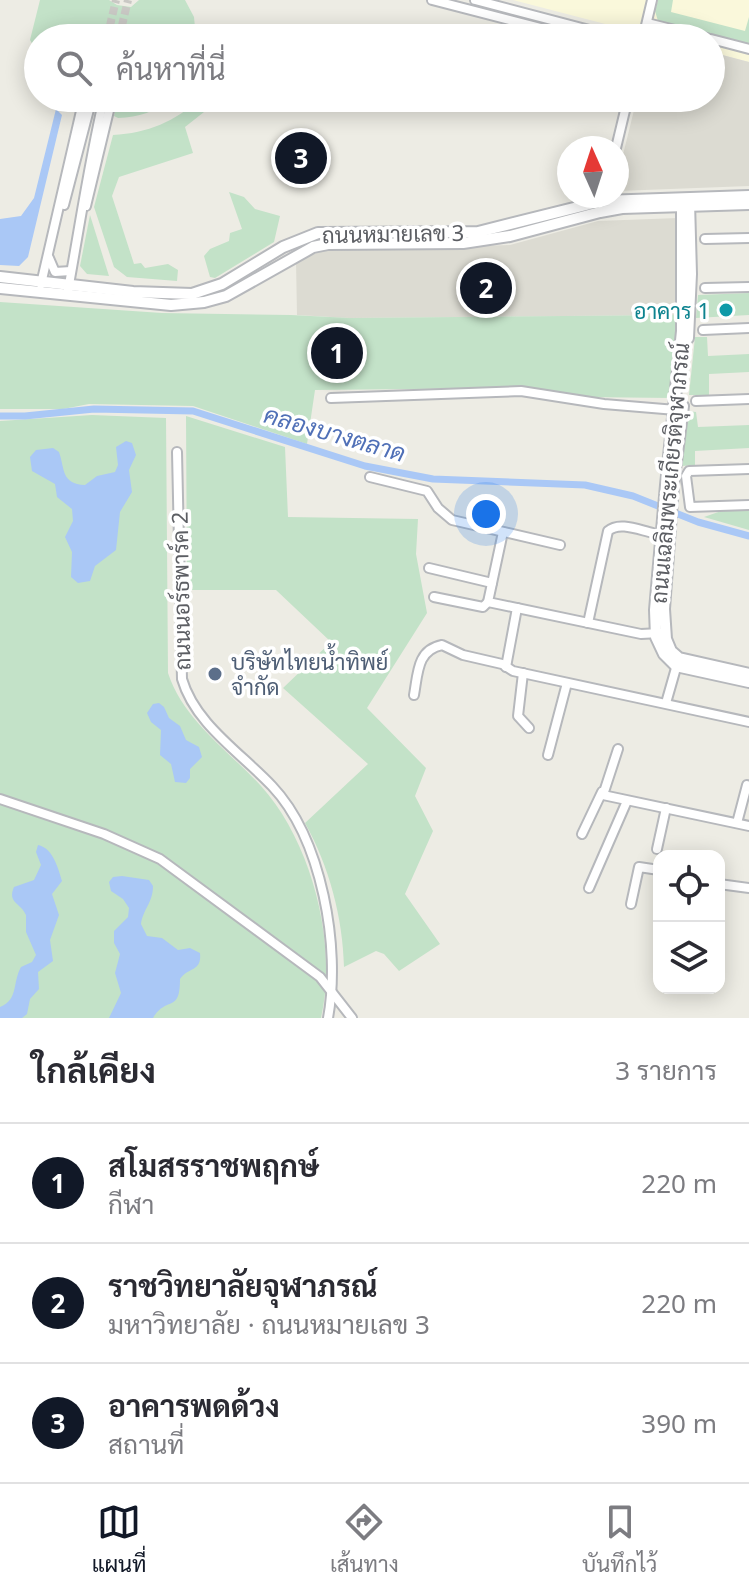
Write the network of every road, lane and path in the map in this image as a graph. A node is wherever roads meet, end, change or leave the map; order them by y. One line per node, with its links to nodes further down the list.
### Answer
1 (432, 0): 5 (street)
2 (475, 0): 6 (street)
3 (652, 0): 4 (street)
4 (647, 23): 7 (street)
5 (525, 24)
6 (566, 24)
7 (651, 24)
8 (725, 42): 9 (street)
9 (749, 49)
10 (82, 112): 23 (street)
11 (84, 112): 23 (street)
12 (101, 112): 24 (street)
13 (109, 112): 24 (street)
14 (625, 112): 15 (street)
15 (619, 136)
16 (749, 196): 17 (street, ถนนหมายเลข 3)
17 (686, 202): 18 (street, ถนนหมายเลข 3); 19 (street, ถนนหมายเลข 3); 38 (street, ถนนเฉลิมพระเกียรติจุฬาภรณ์)
18 (629, 203)
19 (749, 204)
20 (588, 208): 32 (street, ถนนหมายเลข 3)
21 (749, 238): 22 (street)
22 (705, 239)
23 (51, 240): 25 (street)
24 (77, 245): 26 (street)
25 (48, 254): 26 (street); 30 (street)
26 (71, 271): 32 (street)
27 (0, 277): 30 (street, ถนนหมายเลข 3)
28 (749, 287): 31 (street)
29 (0, 288): 30 (street, ถนนหมายเลข 3)
30 (41, 288): 32 (street, ถนนหมายเลข 3)
31 (705, 288)
32 (68, 291)
33 (749, 328): 34 (street)
34 (703, 330)
35 (331, 398): 38 (street)
36 (749, 399): 37 (street)
37 (696, 401)
38 (679, 410): 44 (street, ถนนเฉลิมพระเกียรติจุฬาภรณ์)
39 (177, 452): 79 (street, ถนนนอร์ธพาร์ค 2)
40 (749, 469): 42 (street)
41 (370, 477): 43 (street)
42 (749, 505)
43 (503, 532): 45 (street); 47 (street)
44 (661, 537): 51 (street); 52 (street, ถนนเฉลิมพระเกียรติจุฬาภรณ์)
45 (560, 545)
46 (429, 568): 47 (street)
47 (492, 583): 49 (street)
48 (434, 597): 49 (street)
49 (488, 602): 50 (street)
50 (517, 608): 51 (street); 54 (street)
51 (588, 623): 52 (street)
52 (660, 633): 53 (street, ถนนเฉลิมพระเกียรติจุฬาภรณ์)
53 (678, 662): 56 (street); 57 (street); 60 (street)
54 (506, 667): 55 (street); 59 (street)
55 (523, 673): 58 (street); 62 (street)
56 (749, 674)
57 (749, 682)
58 (567, 683): 60 (street); 64 (street)
59 (414, 695)
60 (666, 703): 61 (street)
61 (749, 722)
62 (529, 728)
63 (618, 749): 66 (street)
64 (548, 755)
65 (747, 785): 70 (street)
66 (602, 791): 68 (street); 72 (street)
67 (0, 799): 79 (street)
68 (627, 801): 69 (street); 76 (street)
69 (666, 808): 70 (street); 73 (street)
70 (737, 823): 71 (street)
71 (749, 826)
72 (582, 834)
73 (657, 849)
74 (653, 869): 78 (street)
75 (725, 885): 77 (street)
76 (589, 888)
77 (749, 888)
78 (631, 904)
79 (333, 993): 80 (street, ถนนนอร์ธพาร์ค 2); 81 (street)
80 (328, 1018)
81 (352, 1018)

